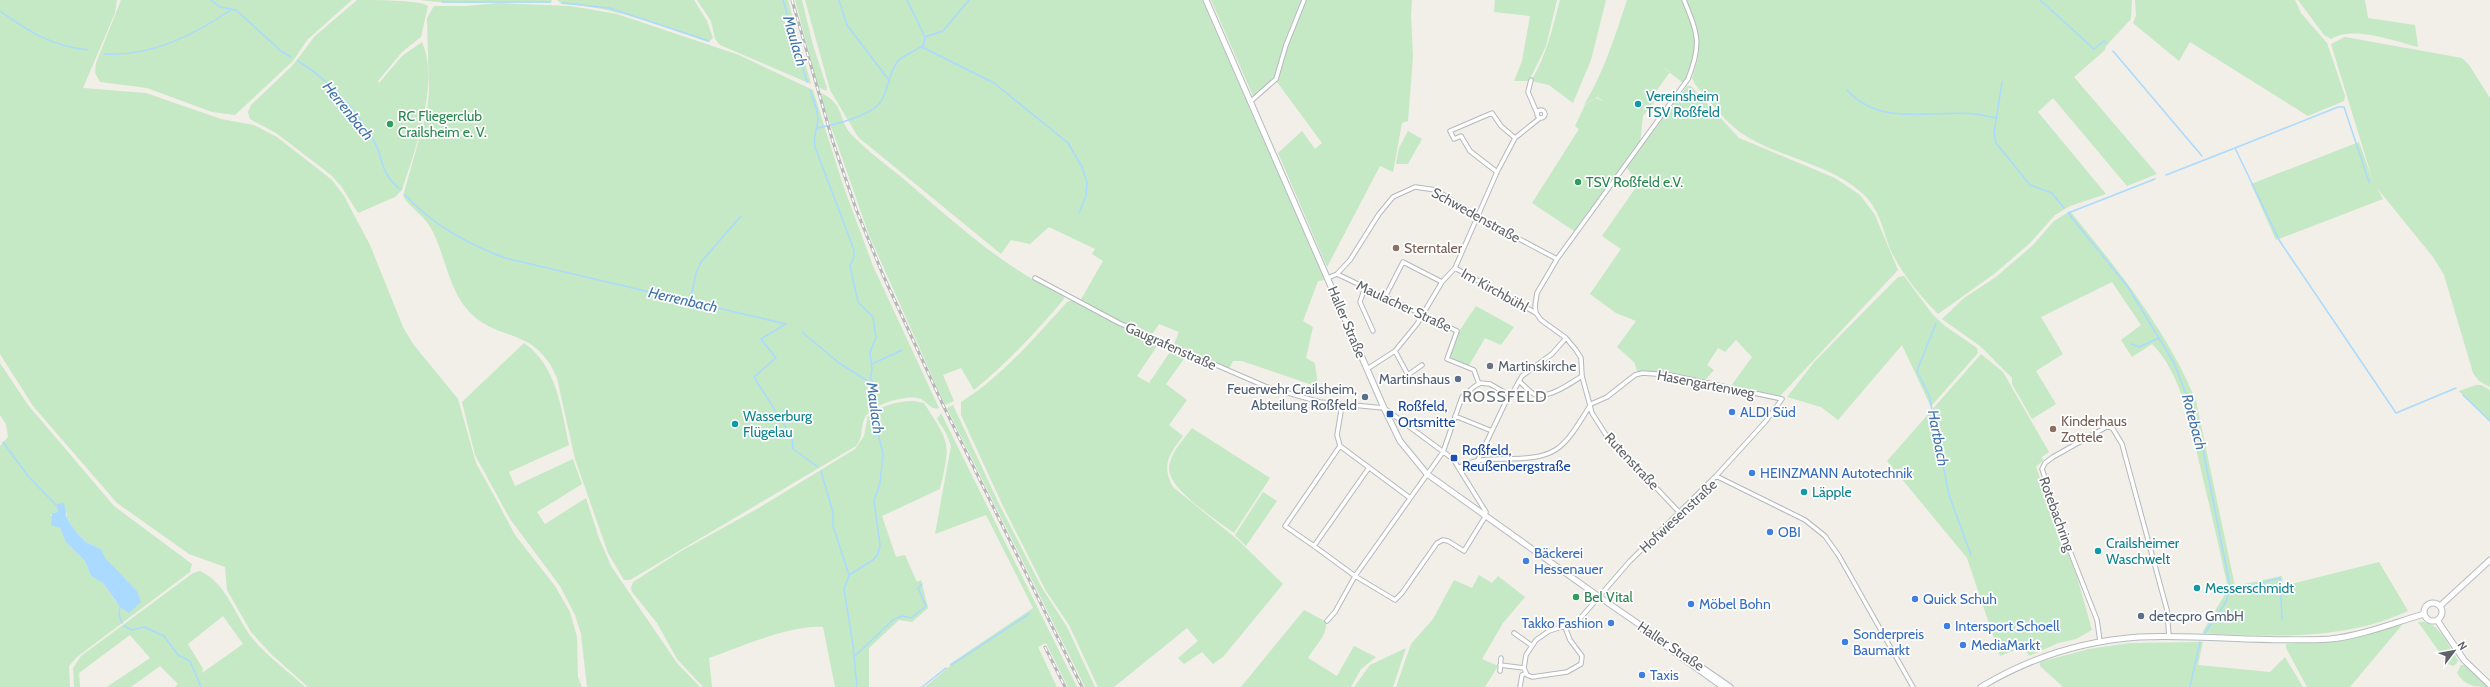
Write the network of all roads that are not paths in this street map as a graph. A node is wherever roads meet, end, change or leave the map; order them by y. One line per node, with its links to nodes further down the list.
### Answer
1 (1206, 0): 5 (main road, Haller Straße)
2 (1304, 0): 5 (street)
3 (1684, 0): 13 (street)
4 (1531, 80): 6 (street)
5 (1250, 102): 17 (main road, Haller Straße)
6 (1537, 113): 7 (street); 7 (street)
7 (1540, 118): 10 (street)
8 (1457, 128): 9 (street); 9 (street); 10 (street)
9 (1461, 136): 11 (street)
10 (1515, 138): 11 (street)
11 (1497, 172): 12 (street)
12 (1478, 217): 13 (street, Schwedenstraße); 14 (street); 15 (street, Schwedenstraße)
13 (1558, 259): 21 (street)
14 (1455, 268): 18 (street); 21 (street, Im Kirchbühl)
15 (1337, 274): 17 (street); 19 (street, Maulacher Straße)
16 (1035, 278): 33 (street, Gaugrafenstraße)
17 (1328, 278): 27 (main road, Haller Straße)
18 (1442, 282): 20 (street); 22 (street)
19 (1366, 287): 20 (street, Maulacher Straße); 23 (street)
20 (1385, 297): 22 (street, Maulacher Straße)
21 (1536, 313): 24 (street, Im Kirchbühl)
22 (1422, 314): 25 (street); 30 (street, Maulacher Straße)
23 (1372, 331)
24 (1566, 338): 28 (street, Rutenstraße); 29 (street)
25 (1395, 351): 26 (street); 27 (street)
26 (1422, 365)
27 (1367, 369): 34 (main road, Haller Straße)
28 (1582, 376): 29 (street); 32 (street, Rutenstraße)
29 (1519, 381): 31 (street)
30 (1479, 384): 31 (street); 35 (street)
31 (1509, 395): 38 (street)
32 (1591, 404): 41 (street); 45 (street, Hasengartenweg); 47 (street, Rutenstraße)
33 (1342, 405): 34 (street, Gaugrafenstraße); 39 (street)
34 (1384, 408): 36 (street); 37 (main road, Haller Straße)
35 (1455, 416): 38 (street); 40 (street)
36 (1403, 424): 37 (street); 40 (street)
37 (1394, 431): 44 (main road, Haller Straße)
38 (1492, 431): 41 (street)
39 (1340, 446): 43 (street); 49 (street)
40 (1443, 452): 42 (street); 44 (street)
41 (1478, 460): 42 (street)
42 (1460, 467): 48 (street)
43 (1368, 469): 46 (street); 49 (street)
44 (1427, 474): 46 (street); 48 (main road, Haller Straße)
45 (1716, 476): 47 (street, Hofwiesenstraße); 72 (street, Hofwiesenstraße)
46 (1410, 498): 51 (street)
47 (1680, 513): 52 (street, Hofwiesenstraße)
48 (1486, 517): 51 (street); 52 (main road, Haller Straße)
49 (1314, 546): 51 (street)
50 (2490, 560): 53 (main road)
51 (1355, 576): 57 (street)
52 (1598, 596): 55 (main road, Haller Straße); 58 (street, Hofwiesenstraße)
53 (2440, 606): 54 (main road); 56 (main road)
54 (2424, 614): 56 (main road); 60 (main road)
55 (1631, 619): 70 (main road, Haller Straße); 71 (main road, Haller Straße)
56 (2437, 620): 68 (main road)
57 (1327, 621)
58 (1565, 627): 62 (street, Hofwiesenstraße); 67 (street)
59 (1514, 633): 62 (street)
60 (2169, 637): 61 (main road); 61 (street, Rotebachring)
61 (2100, 642): 73 (main road)
62 (1531, 645): 65 (street)
63 (1501, 658): 64 (street)
64 (1500, 665): 65 (street); 66 (street)
65 (1524, 668): 67 (street)
66 (1500, 671)
67 (1526, 673): 69 (street)
68 (2490, 685)
69 (1520, 687)
70 (1723, 687)
71 (1730, 687)
72 (1913, 687)
73 (1981, 687)

